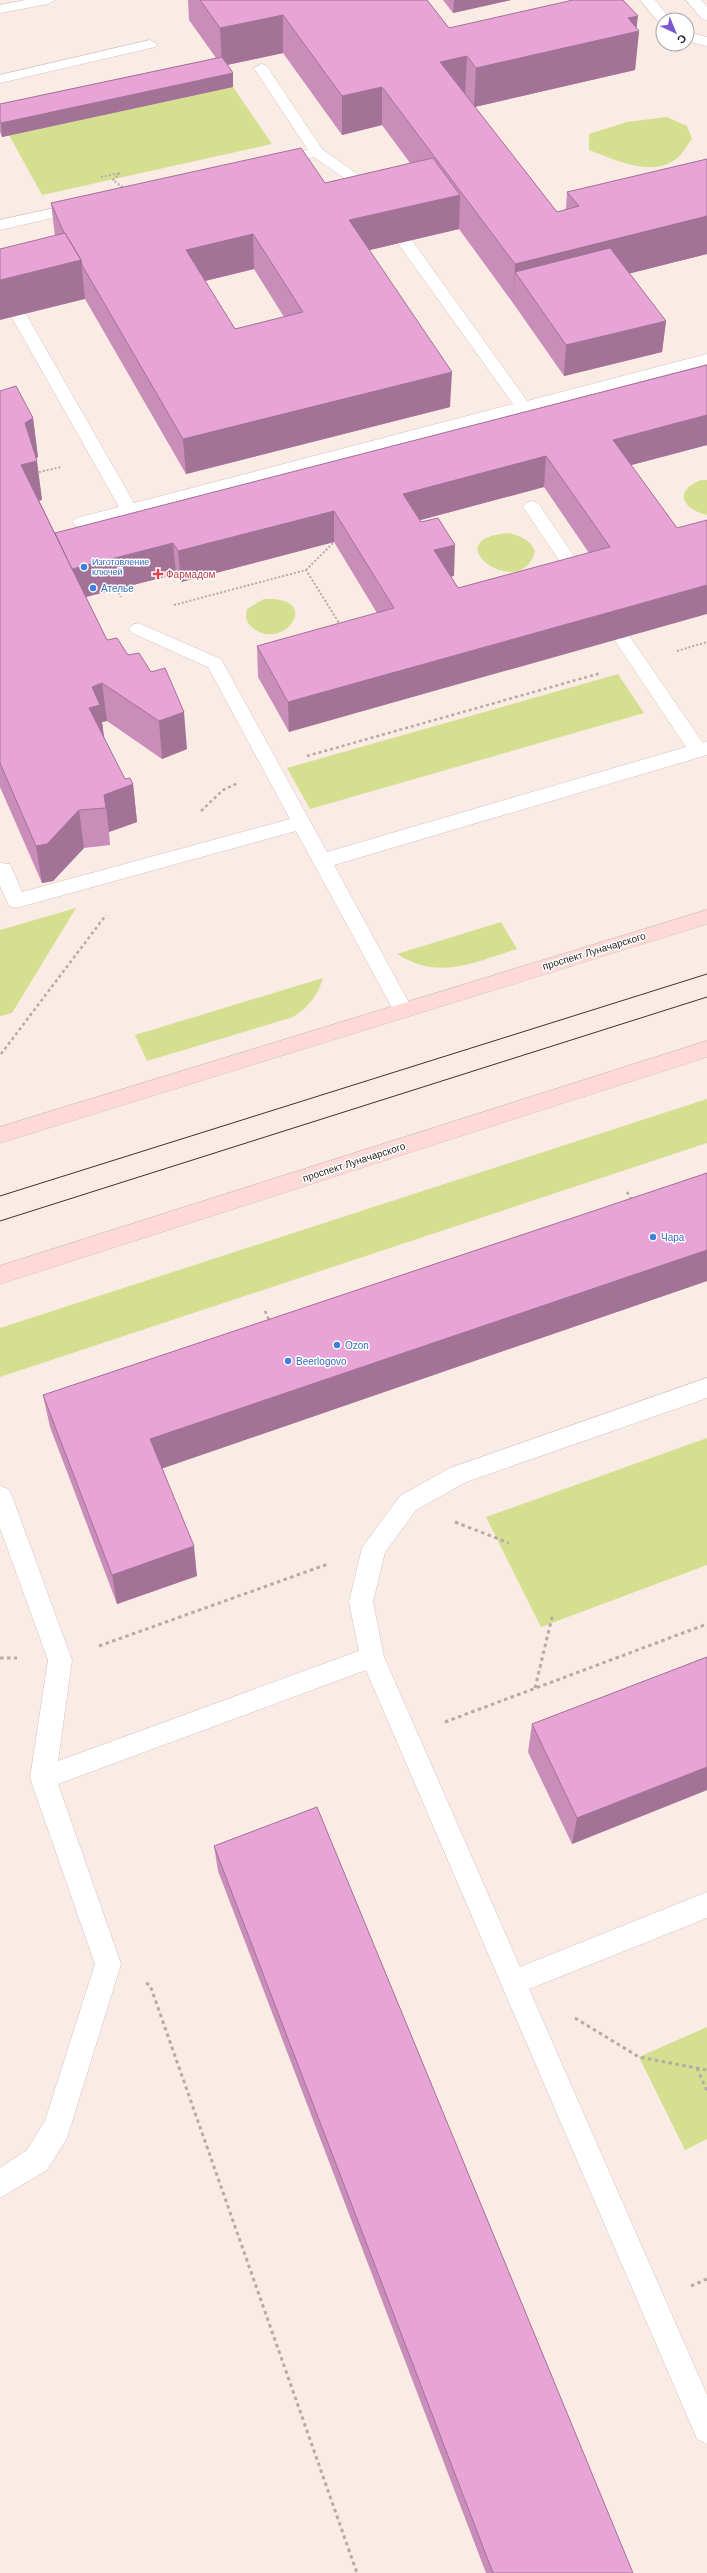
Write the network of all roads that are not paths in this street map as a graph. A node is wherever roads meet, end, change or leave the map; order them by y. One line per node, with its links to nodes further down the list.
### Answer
1 (48, 0): 4 (lane)
2 (647, 0): 5 (lane)
3 (693, 0): 6 (lane)
4 (1, 10)
5 (657, 12)
6 (707, 16)
7 (695, 38): 8 (lane)
8 (707, 42)
9 (150, 44): 11 (lane)
10 (261, 68): 12 (lane)
11 (0, 79)
12 (317, 152): 13 (lane); 15 (lane)
13 (263, 165)
14 (133, 195): 16 (lane)
15 (379, 205)
16 (0, 225)
17 (405, 242): 20 (lane)
18 (19, 316): 22 (lane)
19 (707, 359): 20 (lane)
20 (523, 407): 22 (lane)
21 (532, 507): 24 (lane)
22 (129, 510): 23 (lane)
23 (82, 522)
24 (584, 584)
25 (138, 629): 28 (lane)
26 (622, 638): 27 (lane)
27 (703, 749): 29 (lane)
28 (302, 823): 29 (lane); 30 (lane)
29 (322, 861): 32 (lane)
30 (0, 870)
31 (707, 917): 32 (main road, проспект Луначарского)
32 (403, 1010): 34 (main road, проспект Луначарского)
33 (707, 1049): 35 (main road, проспект Луначарского)
34 (0, 1135)
35 (0, 1275)
36 (707, 1388): 38 (lane)
37 (0, 1496): 39 (lane)
38 (372, 1657): 39 (lane); 41 (lane)
39 (43, 1778): 42 (lane)
40 (707, 1906): 41 (lane)
41 (514, 1982): 43 (lane)
42 (0, 2184)
43 (707, 2430)

